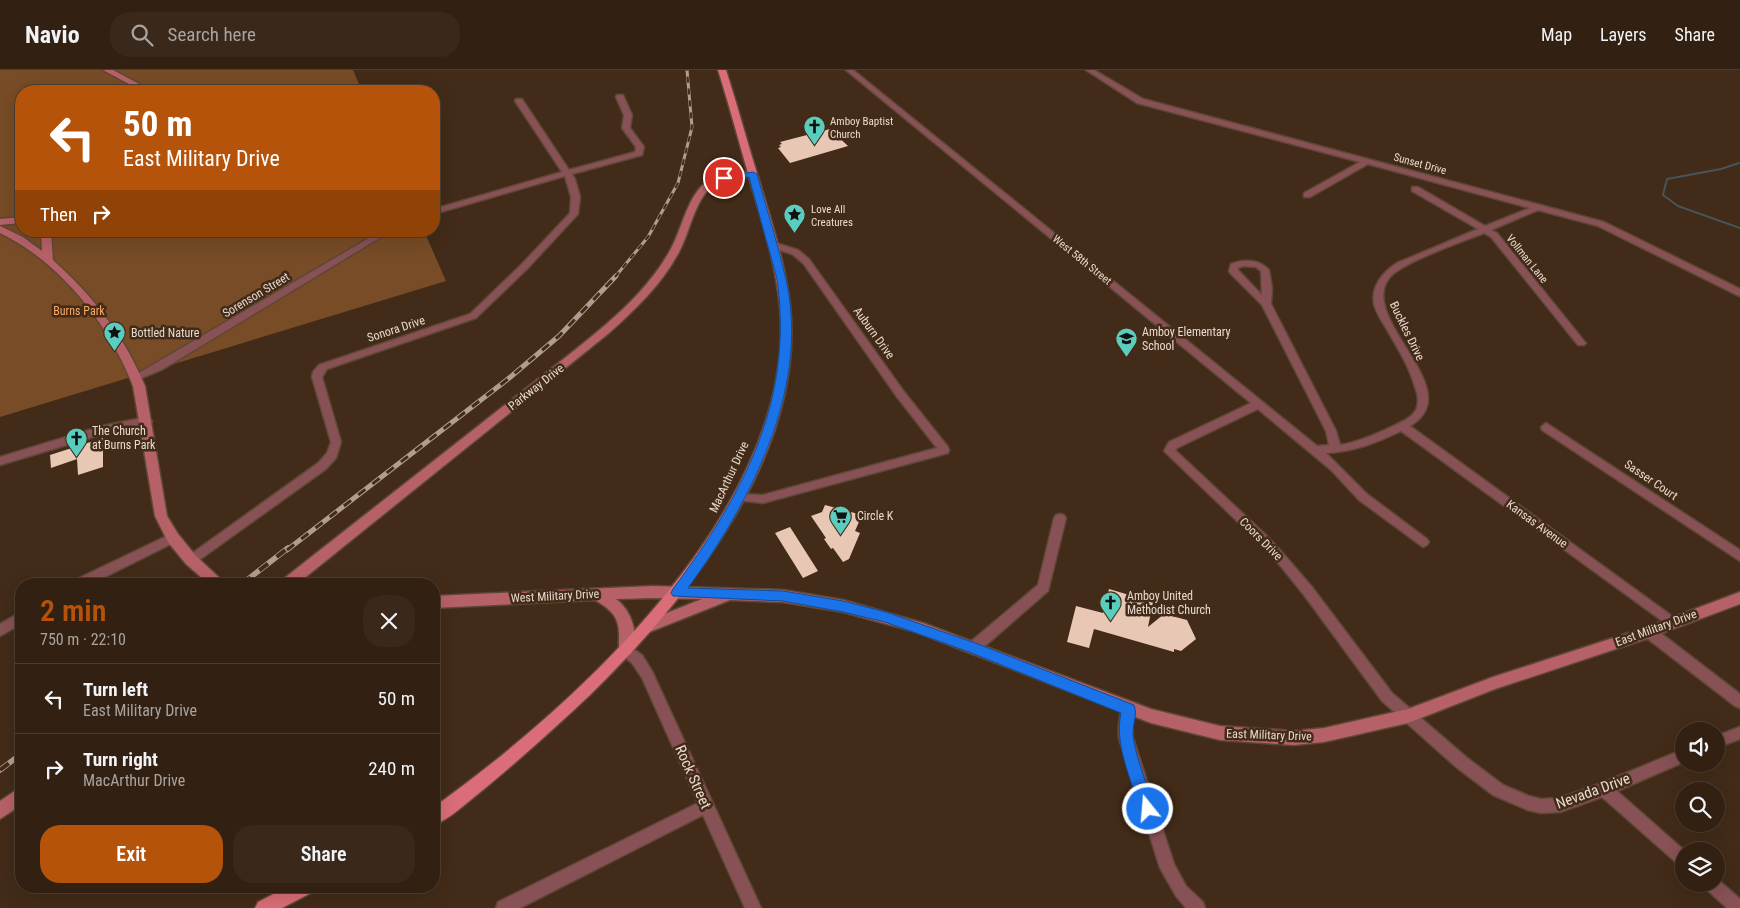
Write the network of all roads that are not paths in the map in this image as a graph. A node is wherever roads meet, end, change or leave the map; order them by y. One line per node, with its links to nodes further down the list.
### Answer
1 (107, 70): 5 (street)
2 (722, 70): 10 (main road, MacArthur Drive)
3 (849, 70): 29 (street, West 58th Street)
4 (1089, 70): 8 (street, Sunset Drive)
5 (136, 85)
6 (620, 97): 9 (street)
7 (520, 101): 9 (street, Sonora Drive)
8 (1368, 161): 12 (street); 13 (street, Sunset Drive)
9 (567, 174): 14 (street); 41 (street, Sonora Drive)
10 (753, 174): 23 (main road, MacArthur Drive); 44 (street, Parkway Drive)
11 (1415, 190): 18 (street, Vollman Lane)
12 (1307, 195)
13 (1538, 206): 18 (street, Buckles Drive); 25 (street, Sunset Drive)
14 (440, 210)
15 (15, 221): 16 (street)
16 (0, 222)
17 (0, 229): 19 (street)
18 (1486, 230): 27 (street, Vollman Lane); 31 (street, Buckles Drive)
19 (15, 232)
20 (23, 237): 24 (street)
21 (46, 237): 24 (street)
22 (377, 237): 28 (street, Sorenson Street)
23 (773, 245): 36 (main road, MacArthur Drive); 36 (street, Auburn Drive)
24 (48, 260): 28 (street)
25 (1740, 293)
26 (1266, 304): 26 (street); 34 (street)
27 (1581, 343)
28 (137, 377): 30 (street)
29 (1259, 404): 33 (street, West 58th Street); 59 (street, Coors Drive)
30 (146, 421): 35 (street); 38 (street)
31 (1402, 426): 34 (street, Buckles Drive); 51 (street, Kansas Avenue)
32 (1546, 427): 40 (street, Sasser Court)
33 (1315, 450): 34 (street); 39 (street, West 58th Street)
34 (1336, 450)
35 (0, 461)
36 (741, 497): 45 (main road, MacArthur Drive)
37 (1060, 518): 55 (street)
38 (172, 538): 41 (street); 42 (street)
39 (1423, 542)
40 (1740, 556)
41 (191, 560): 43 (street)
42 (91, 578)
43 (212, 578)
44 (296, 578)
45 (677, 593): 46 (street, West Military Drive); 47 (street, East Military Drive); 52 (main road, MacArthur Drive)
46 (596, 594): 49 (street, West Military Drive); 56 (street)
47 (734, 595): 52 (street); 55 (street, East Military Drive)
48 (1740, 598): 51 (street, East Military Drive)
49 (440, 602)
50 (15, 621): 53 (street)
51 (1672, 623): 54 (street, East Military Drive)
52 (646, 627): 56 (main road, MacArthur Drive)
53 (0, 631)
54 (1648, 632): 57 (street); 59 (street, East Military Drive)
55 (973, 648): 58 (street, East Military Drive)
56 (626, 650): 65 (street, Rock Street); 67 (main road, MacArthur Drive)
57 (1740, 702)
58 (1129, 709): 59 (street, East Military Drive); 74 (street)
59 (1408, 716): 63 (street, Nevada Drive)
60 (1740, 733): 61 (street)
61 (1725, 739)
62 (1675, 759): 63 (street, Nevada Drive)
63 (1604, 789): 68 (street)
64 (15, 800): 66 (street)
65 (706, 806): 72 (street); 73 (street, Rock Street)
66 (0, 811)
67 (440, 812)
68 (1675, 852)
69 (1720, 892): 75 (street)
70 (293, 893): 71 (main road)
71 (264, 908)
72 (504, 908)
73 (753, 908)
74 (1197, 908)
75 (1738, 908)

